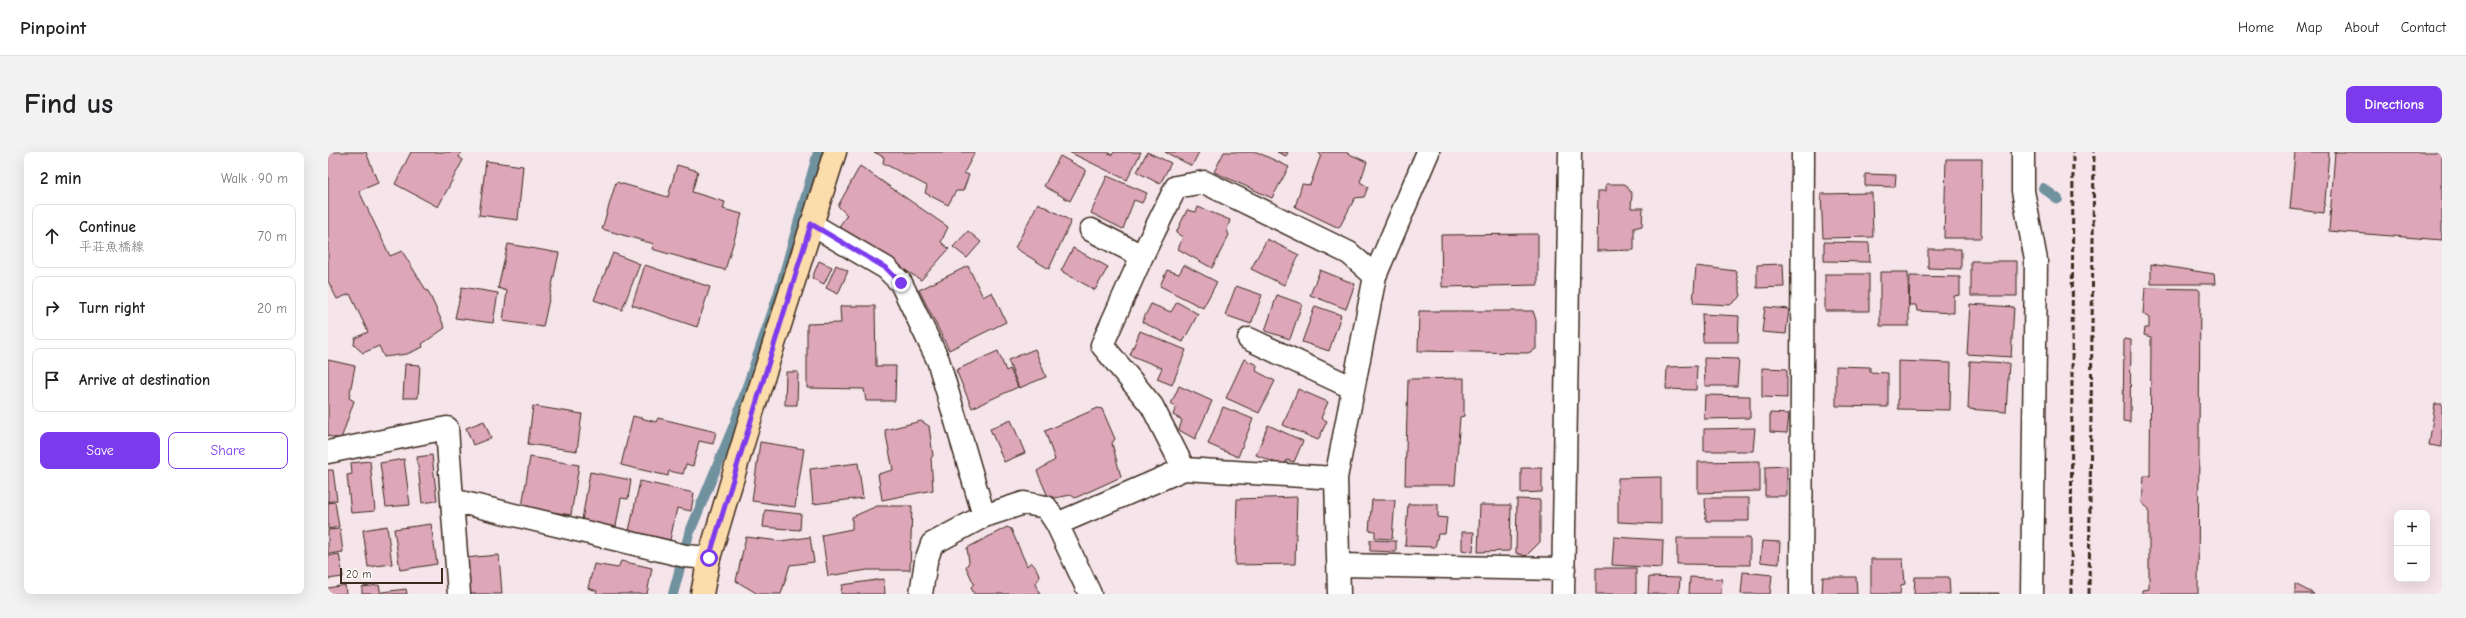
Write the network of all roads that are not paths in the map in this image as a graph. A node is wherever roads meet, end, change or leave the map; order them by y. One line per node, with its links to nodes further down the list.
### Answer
1 (835, 152): 6 (main road)
2 (1428, 152): 9 (street)
3 (1570, 152): 20 (street)
4 (1804, 152): 27 (street)
5 (2022, 152): 28 (street)
6 (811, 224): 16 (street); 18 (main road)
7 (1091, 230): 8 (street)
8 (1142, 256): 9 (street); 13 (street)
9 (1375, 276): 11 (street)
10 (1249, 339): 11 (street)
11 (1354, 388): 14 (street)
12 (328, 452): 15 (street)
13 (1184, 469): 14 (street); 17 (street)
14 (1336, 478): 19 (street)
15 (452, 500): 18 (street); 21 (street)
16 (984, 516): 17 (street); 23 (street)
17 (1057, 524): 24 (street)
18 (700, 557): 22 (main road)
19 (1340, 565): 20 (street); 25 (street)
20 (1564, 569): 26 (street)
21 (459, 594)
22 (702, 594)
23 (921, 594)
24 (1090, 594)
25 (1339, 594)
26 (1564, 594)
27 (1801, 594)
28 (2032, 594)

